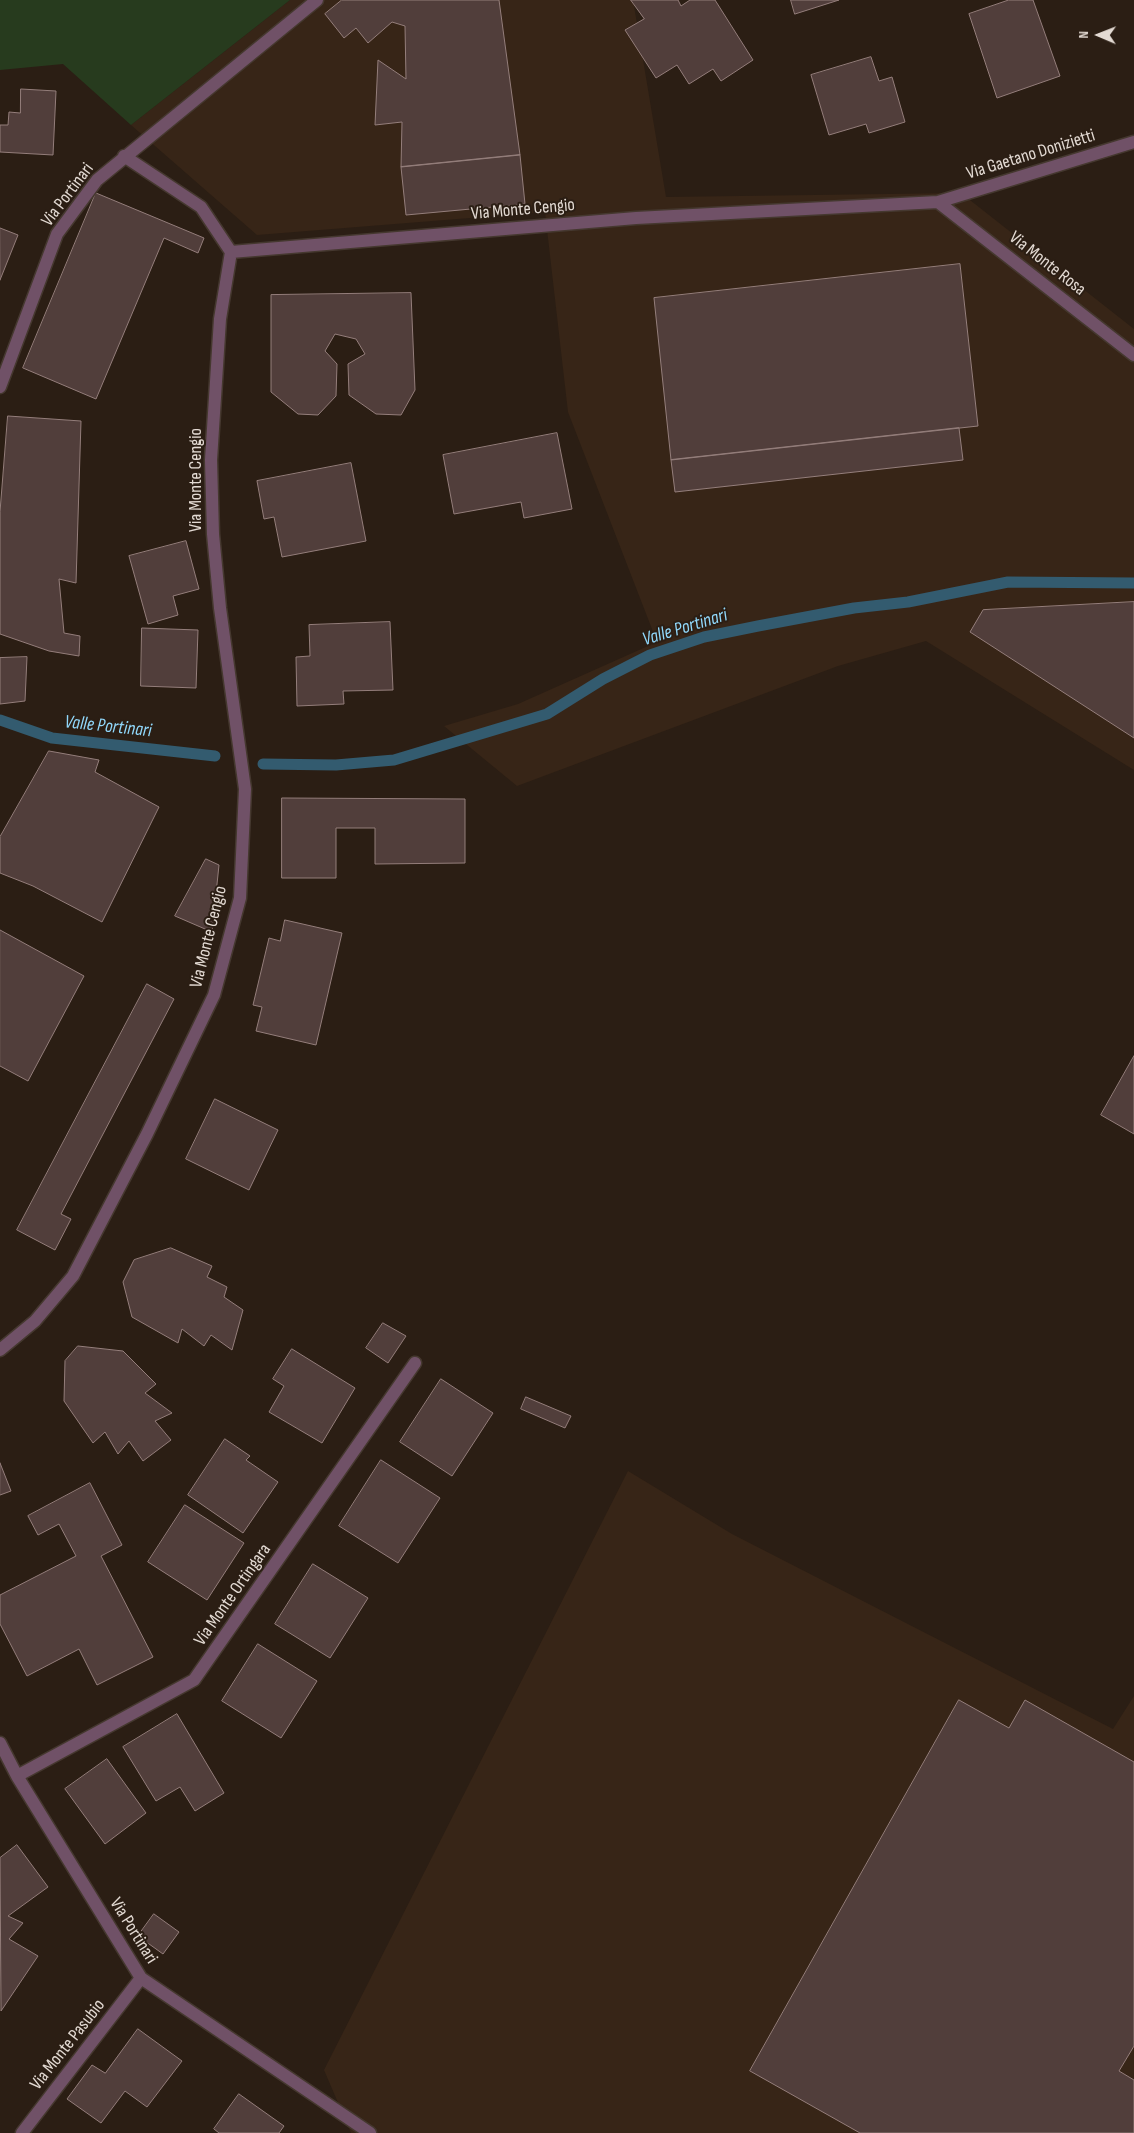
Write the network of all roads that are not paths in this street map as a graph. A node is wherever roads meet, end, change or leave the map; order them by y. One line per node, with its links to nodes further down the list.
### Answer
1 (317, 0): 3 (street, Via Portinari)
2 (1134, 142): 4 (street, Via Gaetano Donizietti)
3 (124, 156): 5 (street); 7 (street, Via Portinari)
4 (938, 202): 5 (street, Via Monte Cengio); 6 (street, Via Monte Rosa)
5 (231, 252): 8 (street, Via Monte Cengio)
6 (1134, 354)
7 (0, 387)
8 (0, 1350)
9 (415, 1363): 11 (street, Via Monte Ortingara)
10 (0, 1743): 11 (street, Via Portinari)
11 (17, 1776): 12 (street, Via Portinari)
12 (142, 1978): 13 (street, Via Monte Pasubio); 14 (street, Via Portinari)
13 (22, 2133)
14 (370, 2133)

